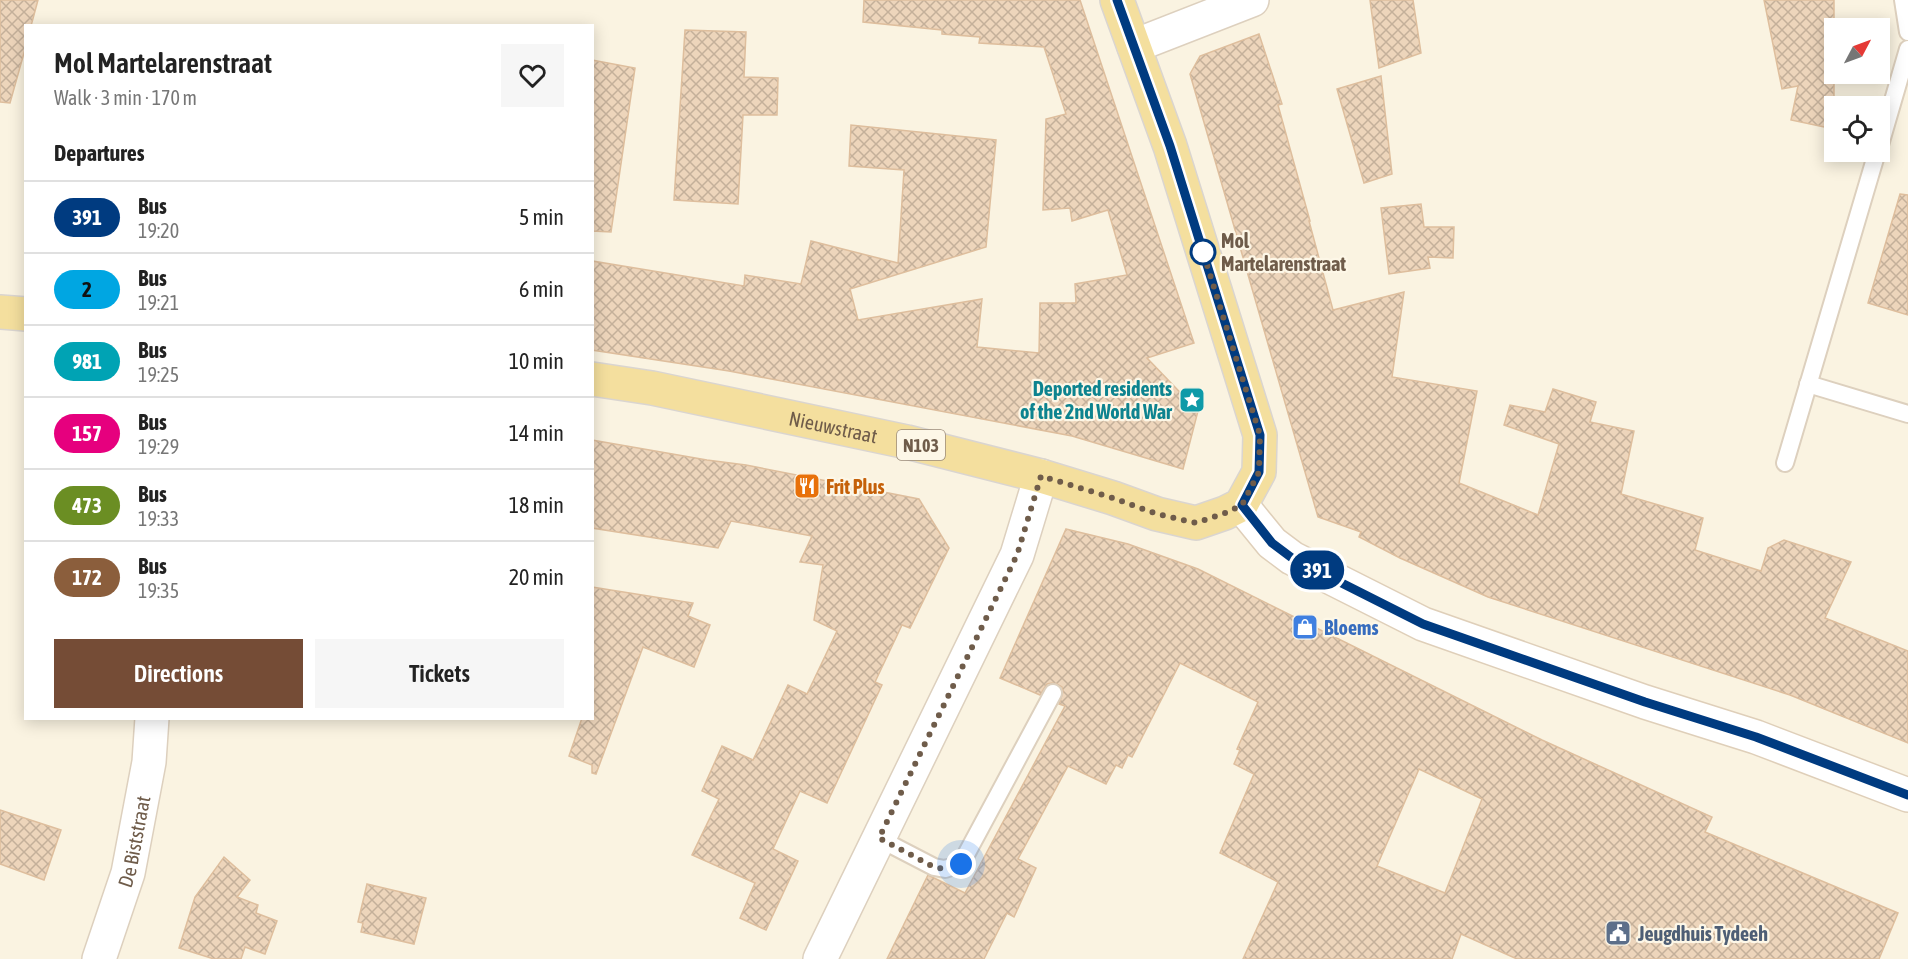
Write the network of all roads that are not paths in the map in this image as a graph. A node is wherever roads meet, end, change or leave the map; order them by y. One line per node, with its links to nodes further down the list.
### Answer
1 (1117, 0): 5 (main road)
2 (1252, 0): 5 (street)
3 (1904, 0): 4 (lane)
4 (1908, 32)
5 (1134, 46): 16 (main road)
6 (1908, 49): 7 (lane)
7 (1890, 110)
8 (1874, 162): 12 (lane)
9 (0, 312): 10 (main road)
10 (24, 314)
11 (594, 379): 15 (main road, Nieuwstraat / N103)
12 (1808, 384): 13 (lane); 14 (lane)
13 (1908, 414)
14 (1785, 463)
15 (1041, 476): 16 (main road, Nieuwstraat / N103); 20 (street)
16 (1242, 505): 19 (street)
17 (1053, 693): 20 (lane)
18 (152, 720): 21 (street, De Biststraat)
19 (1908, 795)
20 (879, 838): 22 (street)
21 (99, 959)
22 (820, 959)

